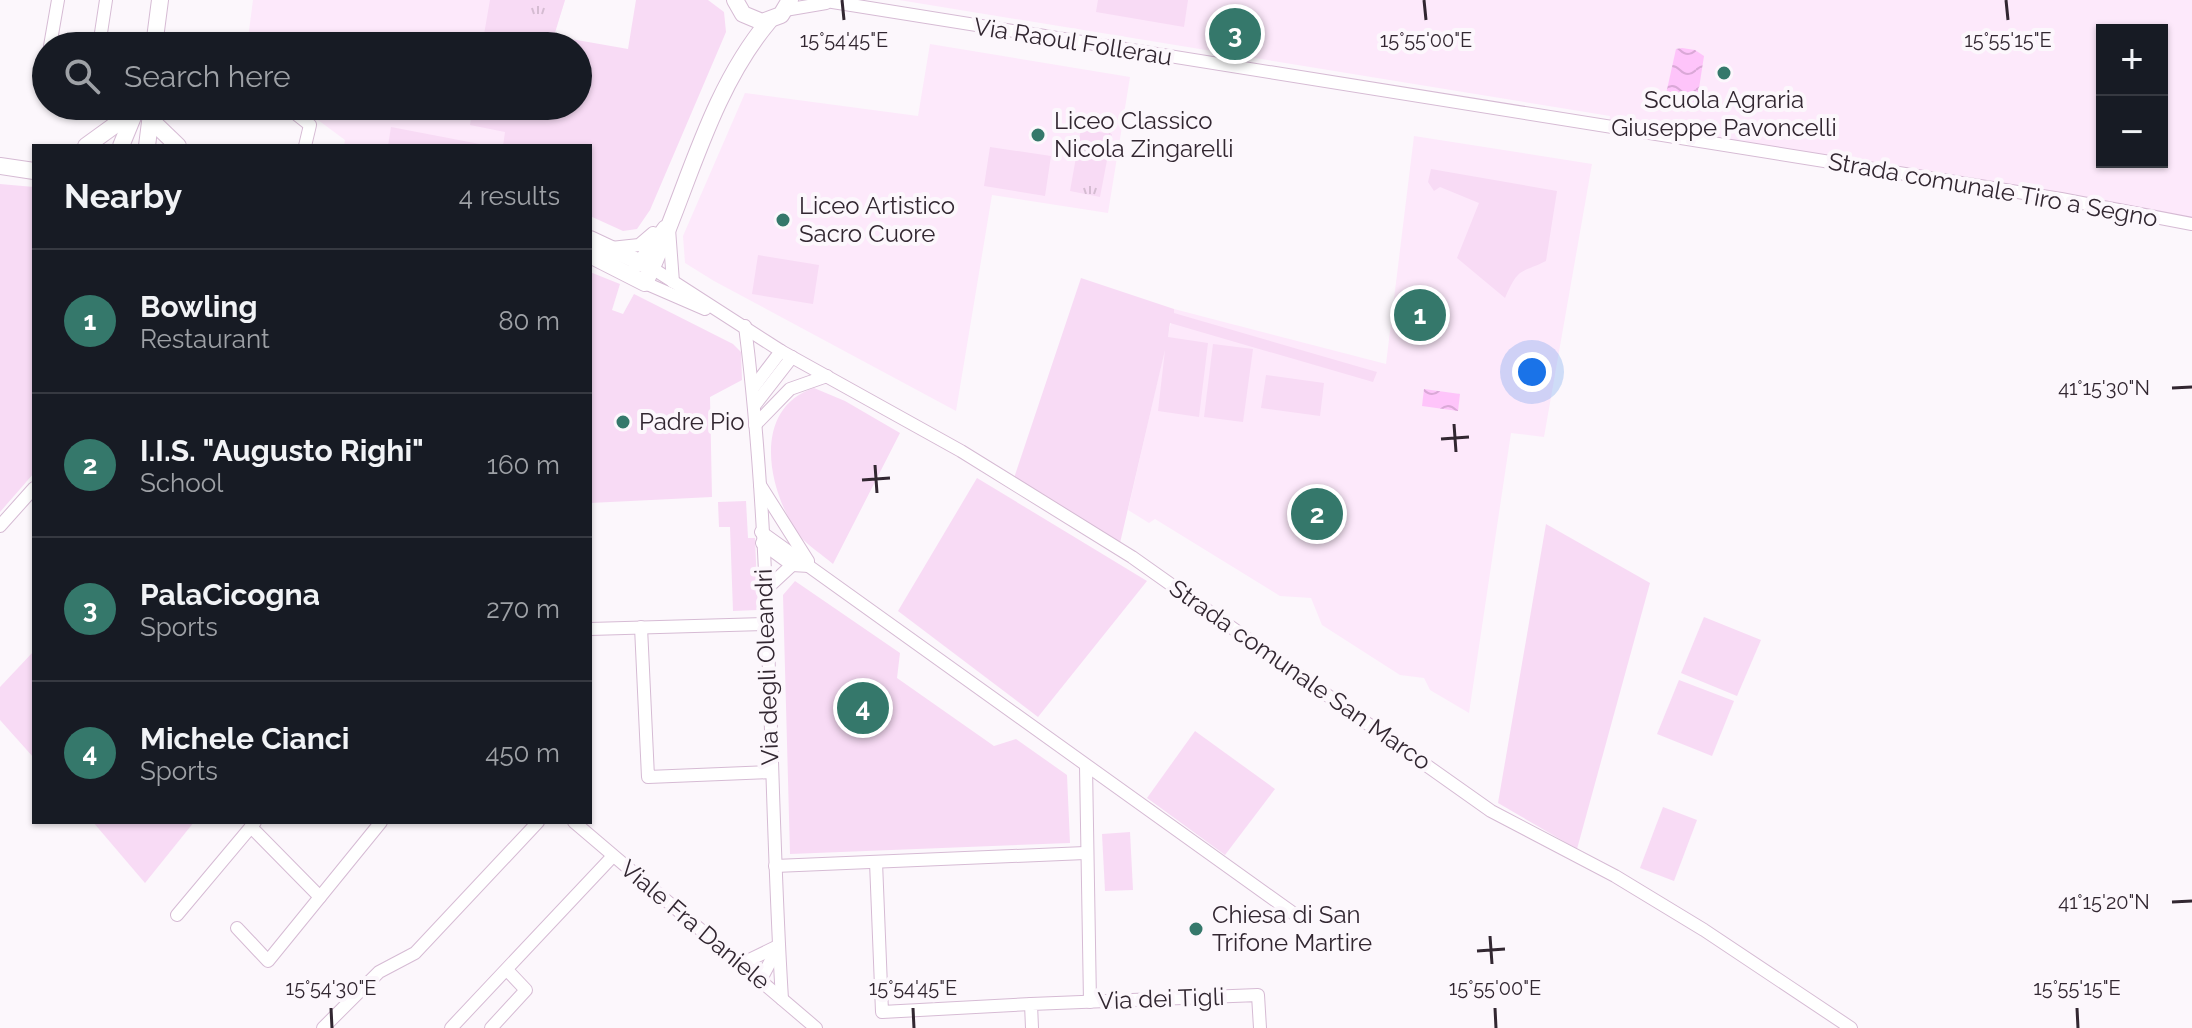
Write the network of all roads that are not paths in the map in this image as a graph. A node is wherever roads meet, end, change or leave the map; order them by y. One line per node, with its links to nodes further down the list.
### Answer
1 (58, 0): 8 (street)
2 (106, 0): 9 (street)
3 (160, 0): 10 (street)
4 (823, 2): 5 (street, Via Raoul Follerau); 17 (street, Via Raoul Follerau)
5 (787, 5): 7 (street)
6 (739, 7): 7 (street); 11 (street)
7 (769, 21): 11 (street)
8 (52, 32)
9 (101, 32)
10 (156, 32)
11 (745, 50): 25 (street)
12 (119, 120): 18 (street)
13 (132, 120): 19 (street)
14 (151, 120): 20 (street)
15 (158, 120): 21 (street)
16 (304, 120): 22 (street)
17 (1604, 127): 26 (street, Strada comunale Tiro a Segno)
18 (89, 144)
19 (125, 144)
20 (147, 144)
21 (176, 144)
22 (305, 144)
23 (0, 166): 24 (street)
24 (30, 169)
25 (668, 221): 28 (street); 30 (street); 31 (street)
26 (2192, 224)
27 (592, 240): 28 (street)
28 (611, 248): 30 (street)
29 (592, 256): 30 (street)
30 (642, 272): 31 (street); 32 (street)
31 (673, 282): 32 (street)
32 (745, 326): 33 (street, Strada comunale San Marco); 35 (street, Via degli Oleandri)
33 (787, 354): 34 (street, Strada comunale San Marco); 35 (street); 36 (street)
34 (827, 376): 37 (street); 75 (street, Strada comunale San Marco)
35 (753, 388): 36 (street, Via degli Oleandri)
36 (754, 406): 37 (street, Via degli Oleandri)
37 (755, 425): 38 (street, Via degli Oleandri)
38 (758, 482): 41 (street, Via degli Oleandri); 43 (street)
39 (32, 490): 40 (street)
40 (0, 526)
41 (762, 538): 42 (street); 43 (street); 44 (street, Via degli Oleandri)
42 (792, 565): 43 (street); 44 (street)
43 (812, 567): 48 (street)
44 (764, 591): 45 (street, Via degli Oleandri)
45 (766, 624): 46 (street); 49 (street, Via degli Oleandri)
46 (641, 627): 47 (street); 49 (street)
47 (592, 629)
48 (1086, 766): 54 (street); 60 (street)
49 (772, 772): 57 (street, Via degli Oleandri)
50 (253, 824): 58 (street); 59 (street)
51 (379, 824): 58 (street)
52 (536, 824): 69 (street)
53 (576, 824): 55 (street, Viale Fra Daniele)
54 (1085, 853): 56 (street); 67 (street)
55 (613, 856): 63 (street, Viale Fra Daniele); 64 (street)
56 (876, 862): 57 (street); 68 (street, Via dei Tigli)
57 (775, 866): 62 (street, Via degli Oleandri)
58 (320, 897): 61 (street)
59 (177, 915)
60 (1297, 916)
61 (237, 928)
62 (778, 946): 63 (street); 65 (street); 66 (street, Via degli Oleandri)
63 (741, 964): 65 (street, Viale Fra Daniele)
64 (507, 970): 70 (street); 71 (street)
65 (760, 981): 66 (street, Viale Fra Daniele)
66 (782, 999): 72 (street, Viale Fra Daniele)
67 (1090, 1002): 68 (street, Via dei Tigli); 74 (street, Via dei Tigli)
68 (1031, 1004): 73 (street)
69 (323, 1028)
70 (451, 1028)
71 (491, 1028)
72 (816, 1028)
73 (1032, 1028)
74 (1260, 1028)
75 (1851, 1028)

